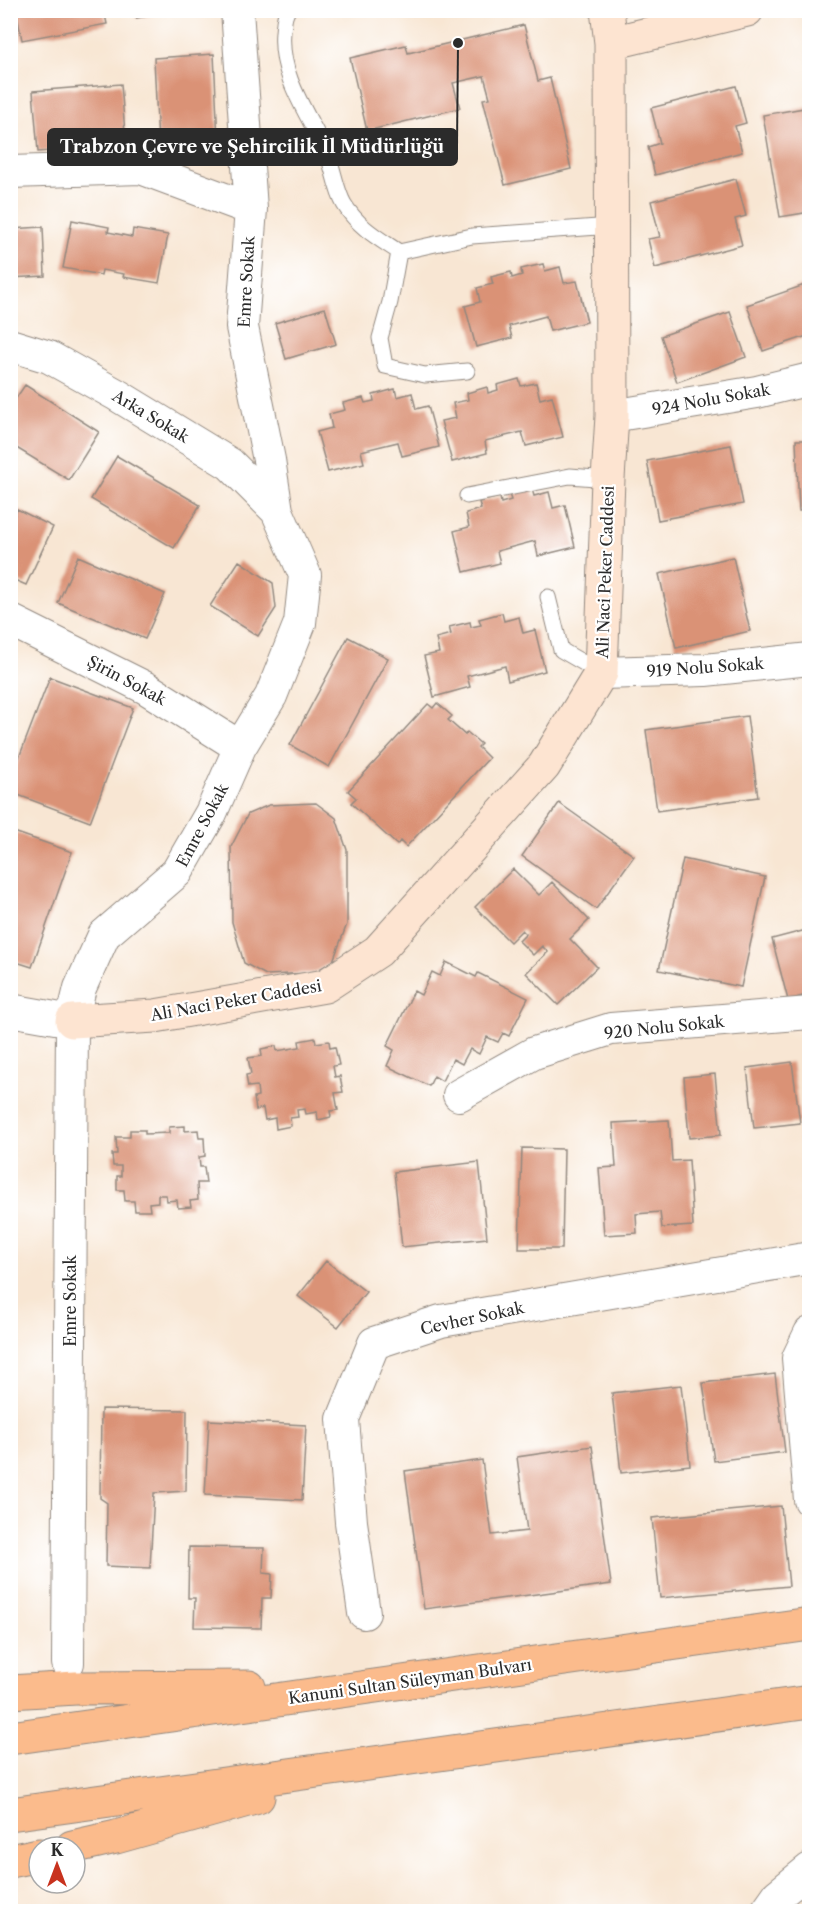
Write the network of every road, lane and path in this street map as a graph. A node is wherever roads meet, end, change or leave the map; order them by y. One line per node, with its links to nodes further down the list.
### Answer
1 (237, 10): 7 (street, Emre Sokak)
2 (288, 10): 9 (lane)
3 (607, 10): 5 (street, Ali Naci Peker Caddesi)
4 (747, 10): 5 (street)
5 (611, 43): 8 (street, Ali Naci Peker Caddesi)
6 (10, 172): 7 (street)
7 (251, 209): 16 (street, Emre Sokak)
8 (602, 226): 9 (lane); 13 (street, Ali Naci Peker Caddesi)
9 (399, 252): 11 (lane)
10 (10, 345): 16 (street, Arka Sokak)
11 (467, 372)
12 (810, 379): 13 (street, 924 Nolu Sokak)
13 (612, 416): 14 (street, Ali Naci Peker Caddesi)
14 (608, 479): 15 (lane); 20 (street, Ali Naci Peker Caddesi)
15 (467, 496)
16 (277, 511): 21 (street, Emre Sokak)
17 (548, 597): 20 (lane)
18 (10, 620): 21 (street, Şirin Sokak)
19 (810, 659): 20 (street, 919 Nolu Sokak)
20 (601, 673): 24 (street, Ali Naci Peker Caddesi)
21 (240, 747): 24 (street, Emre Sokak)
22 (10, 1010): 24 (street)
23 (810, 1013): 25 (street, 920 Nolu Sokak)
24 (72, 1021): 31 (street, Emre Sokak)
25 (459, 1095)
26 (810, 1258): 29 (street, Cevher Sokak)
27 (804, 1346): 28 (street)
28 (810, 1500)
29 (364, 1613)
30 (810, 1624): 32 (main road, Kanuni Sultan Süleyman Bulvarı)
31 (68, 1663)
32 (374, 1687): 33 (main road); 35 (main road, Kanuni Sultan Süleyman Bulvarı)
33 (10, 1692)
34 (810, 1702): 36 (main road)
35 (10, 1738)
36 (376, 1763): 37 (main road); 38 (main road)
37 (10, 1814)
38 (87, 1844)
39 (27, 1857): 40 (main road)
40 (10, 1861)
41 (810, 1869): 42 (street)
42 (766, 1911)

